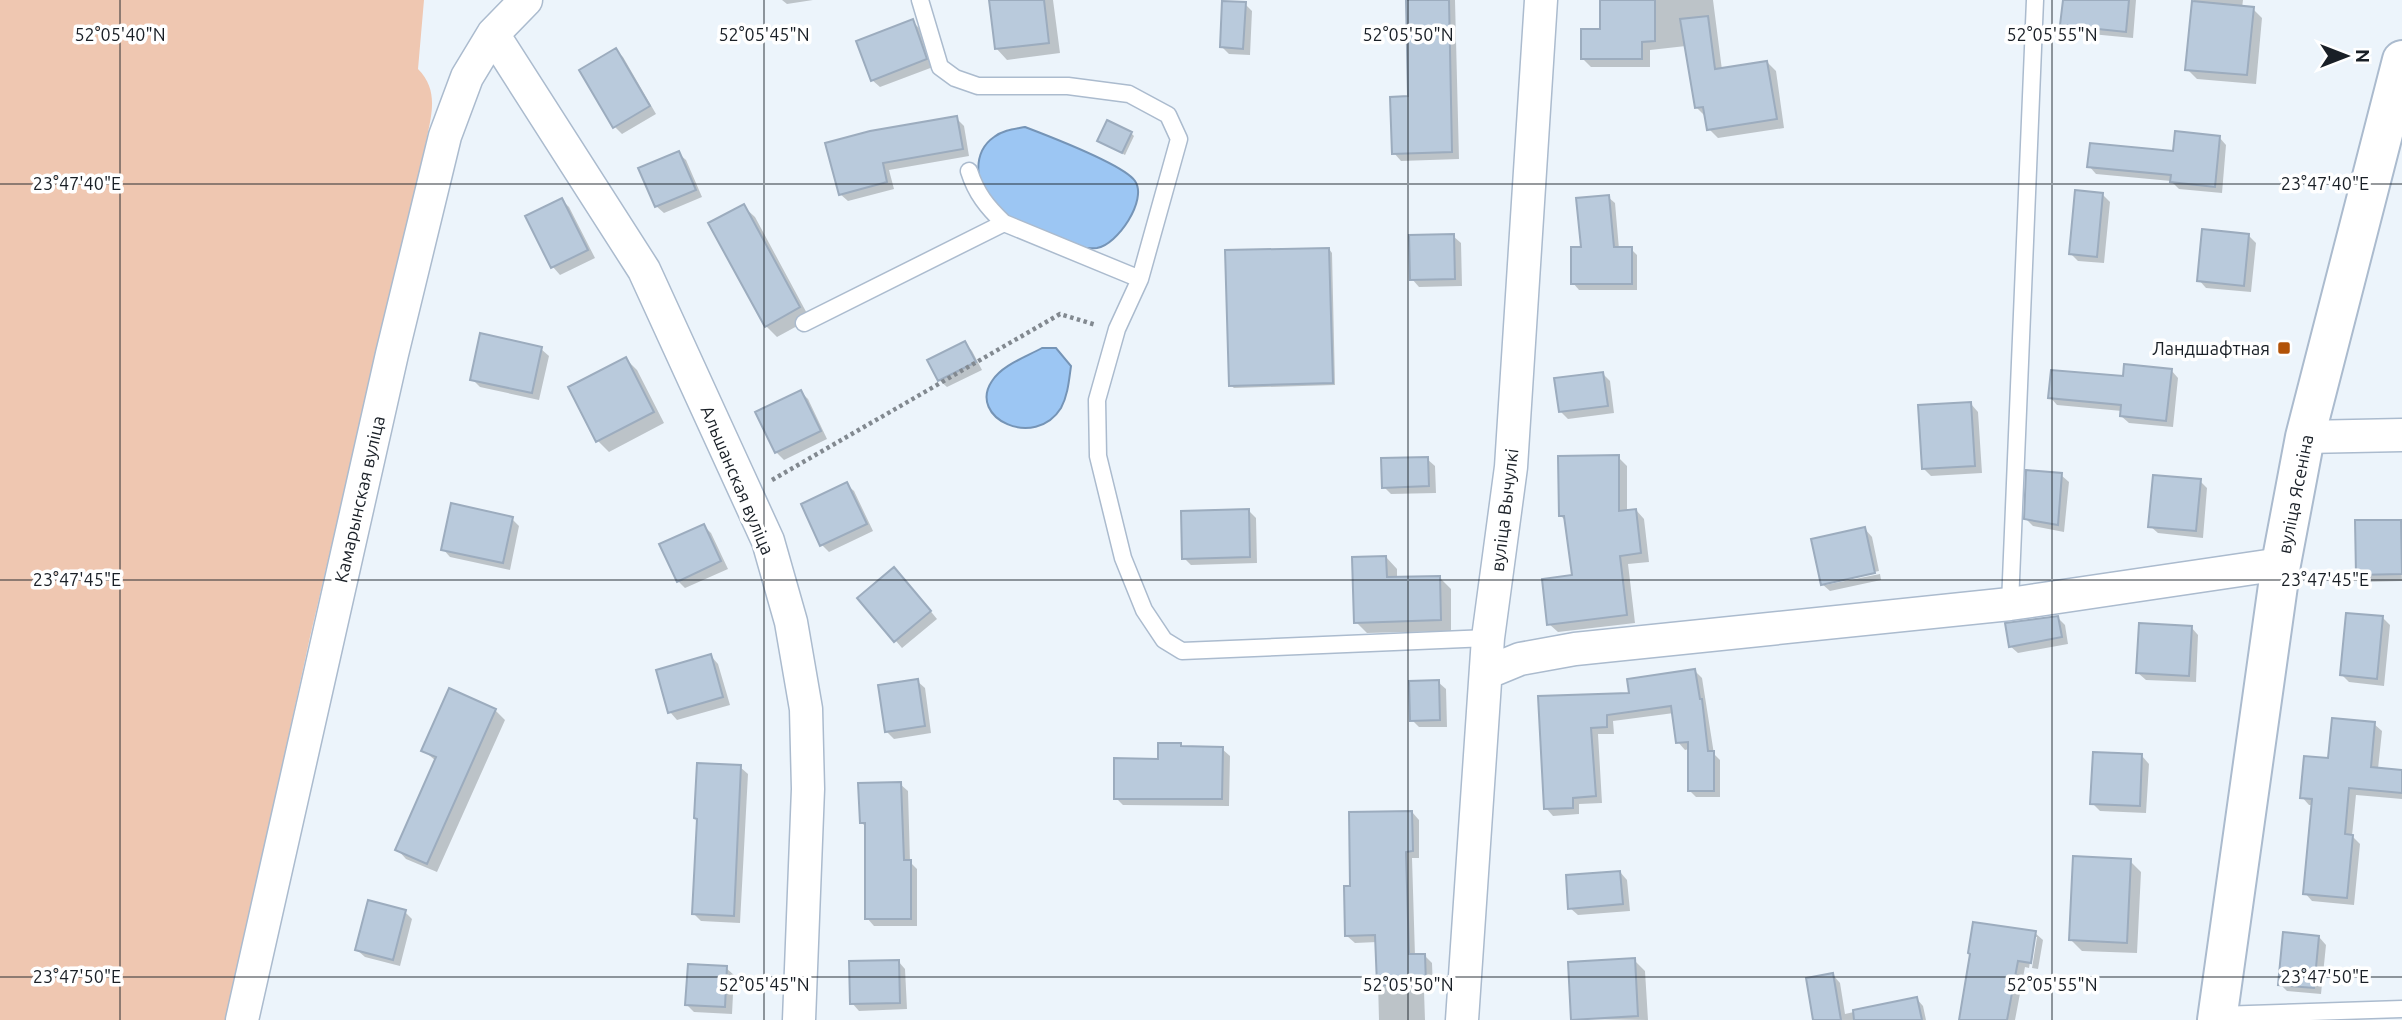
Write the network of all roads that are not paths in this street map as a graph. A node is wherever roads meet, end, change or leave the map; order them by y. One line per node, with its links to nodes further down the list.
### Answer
1 (526, 0): 5 (street, Камарынская вуліца)
2 (920, 0): 9 (lane)
3 (1541, 0): 15 (street, вуліца Вычулкі)
4 (2035, 0): 14 (lane)
5 (493, 34): 19 (street, Камарынская вуліца); 20 (street, Альшанская вуліца)
6 (2402, 60): 12 (street, вуліца Ясеніна)
7 (969, 171): 8 (lane)
8 (1004, 222): 9 (lane); 10 (lane)
9 (1140, 279): 15 (lane)
10 (804, 323)
11 (2402, 435): 12 (street)
12 (2305, 438): 13 (street, вуліца Ясеніна)
13 (2281, 564): 14 (street); 18 (street, вуліца Ясеніна)
14 (2010, 604): 16 (street)
15 (1488, 638): 16 (street, вуліца Вычулкі)
16 (1486, 673): 21 (street, вуліца Вычулкі)
17 (2402, 1009): 18 (lane)
18 (2218, 1018)
19 (242, 1020)
20 (799, 1020)
21 (1462, 1020)

